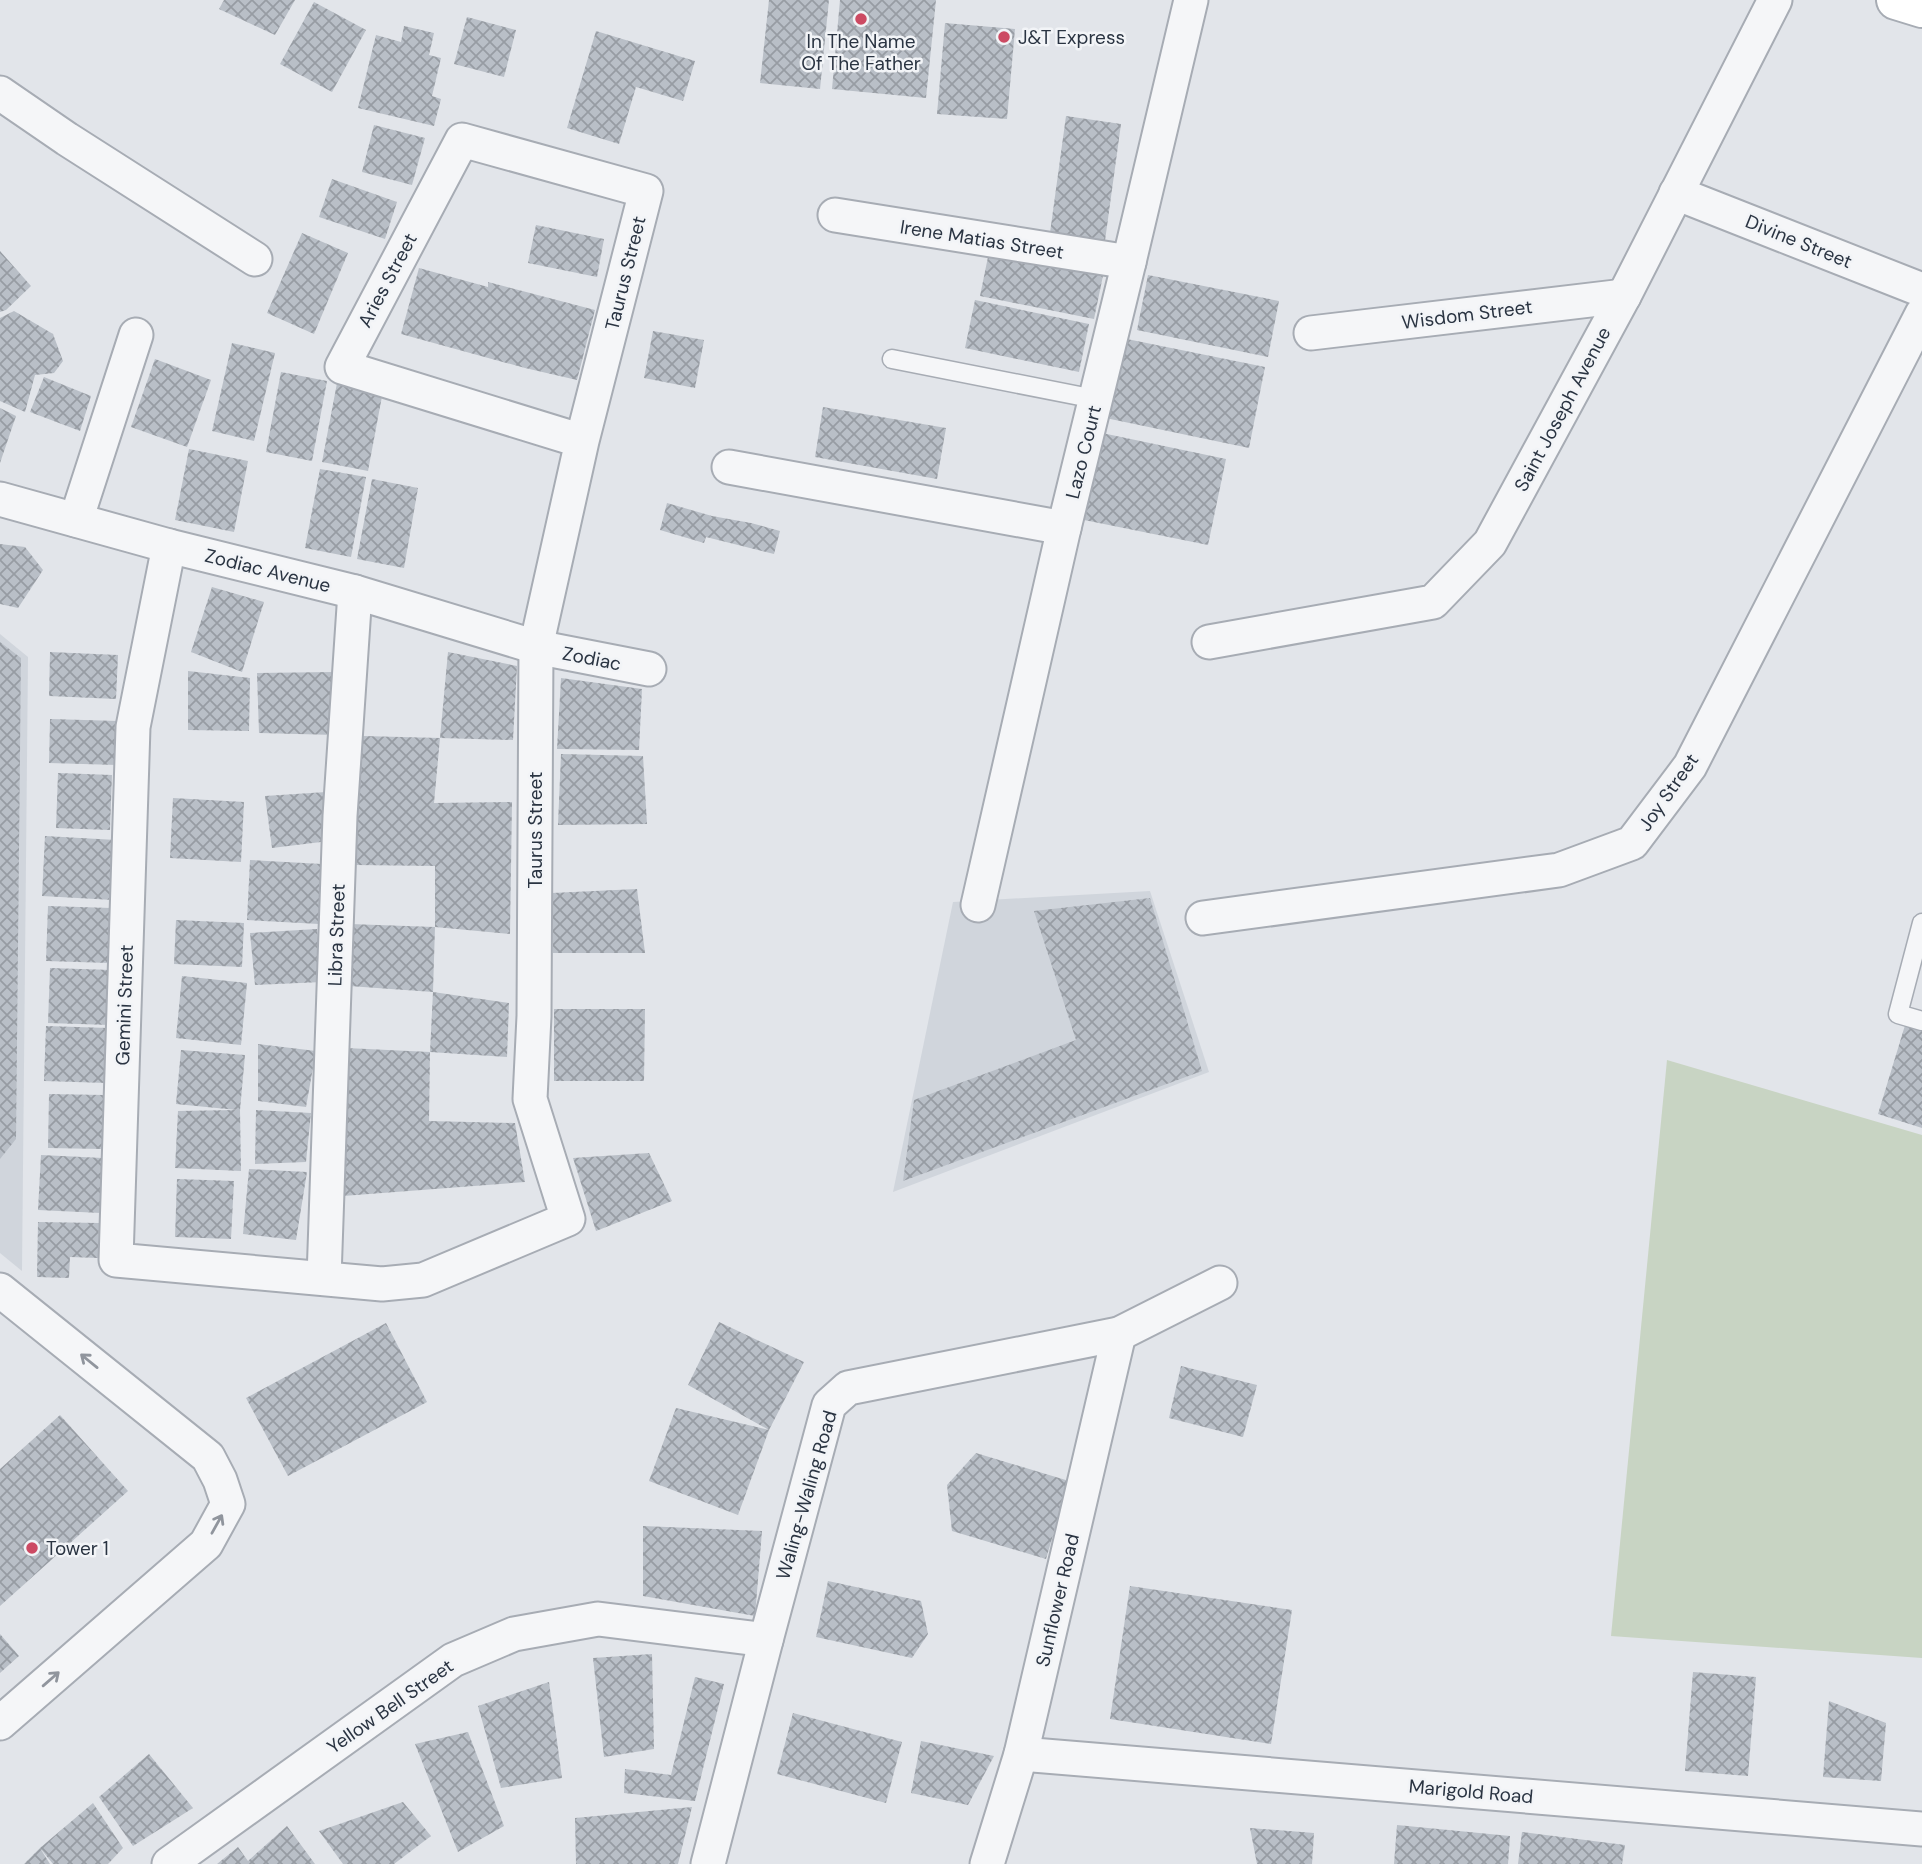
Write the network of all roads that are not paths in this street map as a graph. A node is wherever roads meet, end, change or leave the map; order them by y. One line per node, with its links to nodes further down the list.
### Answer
1 (1191, 0): 10 (street, Lazo Court)
2 (1775, 0): 7 (street, Saint Joseph Avenue)
3 (1896, 0): 4 (street)
4 (1922, 8)
5 (0, 93): 9 (street)
6 (646, 191): 18 (street, Taurus Street); 18 (street, Aries Street)
7 (1676, 192): 11 (street, Divine Street); 12 (street, Saint Joseph Avenue)
8 (835, 215): 10 (street, Irene Matias Street)
9 (255, 259)
10 (1129, 262): 17 (street, Lazo Court)
11 (1922, 290)
12 (1624, 296): 14 (street, Wisdom Street); 25 (street, Saint Joseph Avenue)
13 (1922, 314): 29 (street, Joy Street)
14 (1311, 333)
15 (136, 335): 21 (street)
16 (892, 359): 17 (lane)
17 (1095, 399): 22 (street, Lazo Court)
18 (582, 440): 26 (street, Taurus Street)
19 (729, 467): 22 (street)
20 (0, 499): 21 (street, Zodiac Avenue)
21 (76, 520): 23 (street, Zodiac Avenue)
22 (1064, 528): 28 (street, Lazo Court)
23 (169, 546): 24 (street, Zodiac Avenue); 32 (street, Gemini Street)
24 (355, 592): 26 (street, Zodiac Avenue); 32 (street, Libra Street)
25 (1209, 642)
26 (536, 647): 27 (street, Zodiac); 32 (street, Taurus Street)
27 (649, 669)
28 (978, 905)
29 (1203, 918)
30 (1922, 923): 31 (lane)
31 (1922, 1021)
32 (324, 1278)
33 (1220, 1283): 35 (street, Waling-Waling Road)
34 (0, 1290): 37 (street, one-way to 34)
35 (1119, 1334): 36 (street, Waling-Waling Road); 38 (street, Sunflower Road)
36 (766, 1640): 40 (street, Yellow Bell Street); 41 (street, Waling-Waling Road)
37 (0, 1723)
38 (1021, 1754): 39 (street, Marigold Road); 42 (street, Sunflower Road)
39 (1922, 1829)
40 (169, 1864)
41 (708, 1864)
42 (987, 1864)

